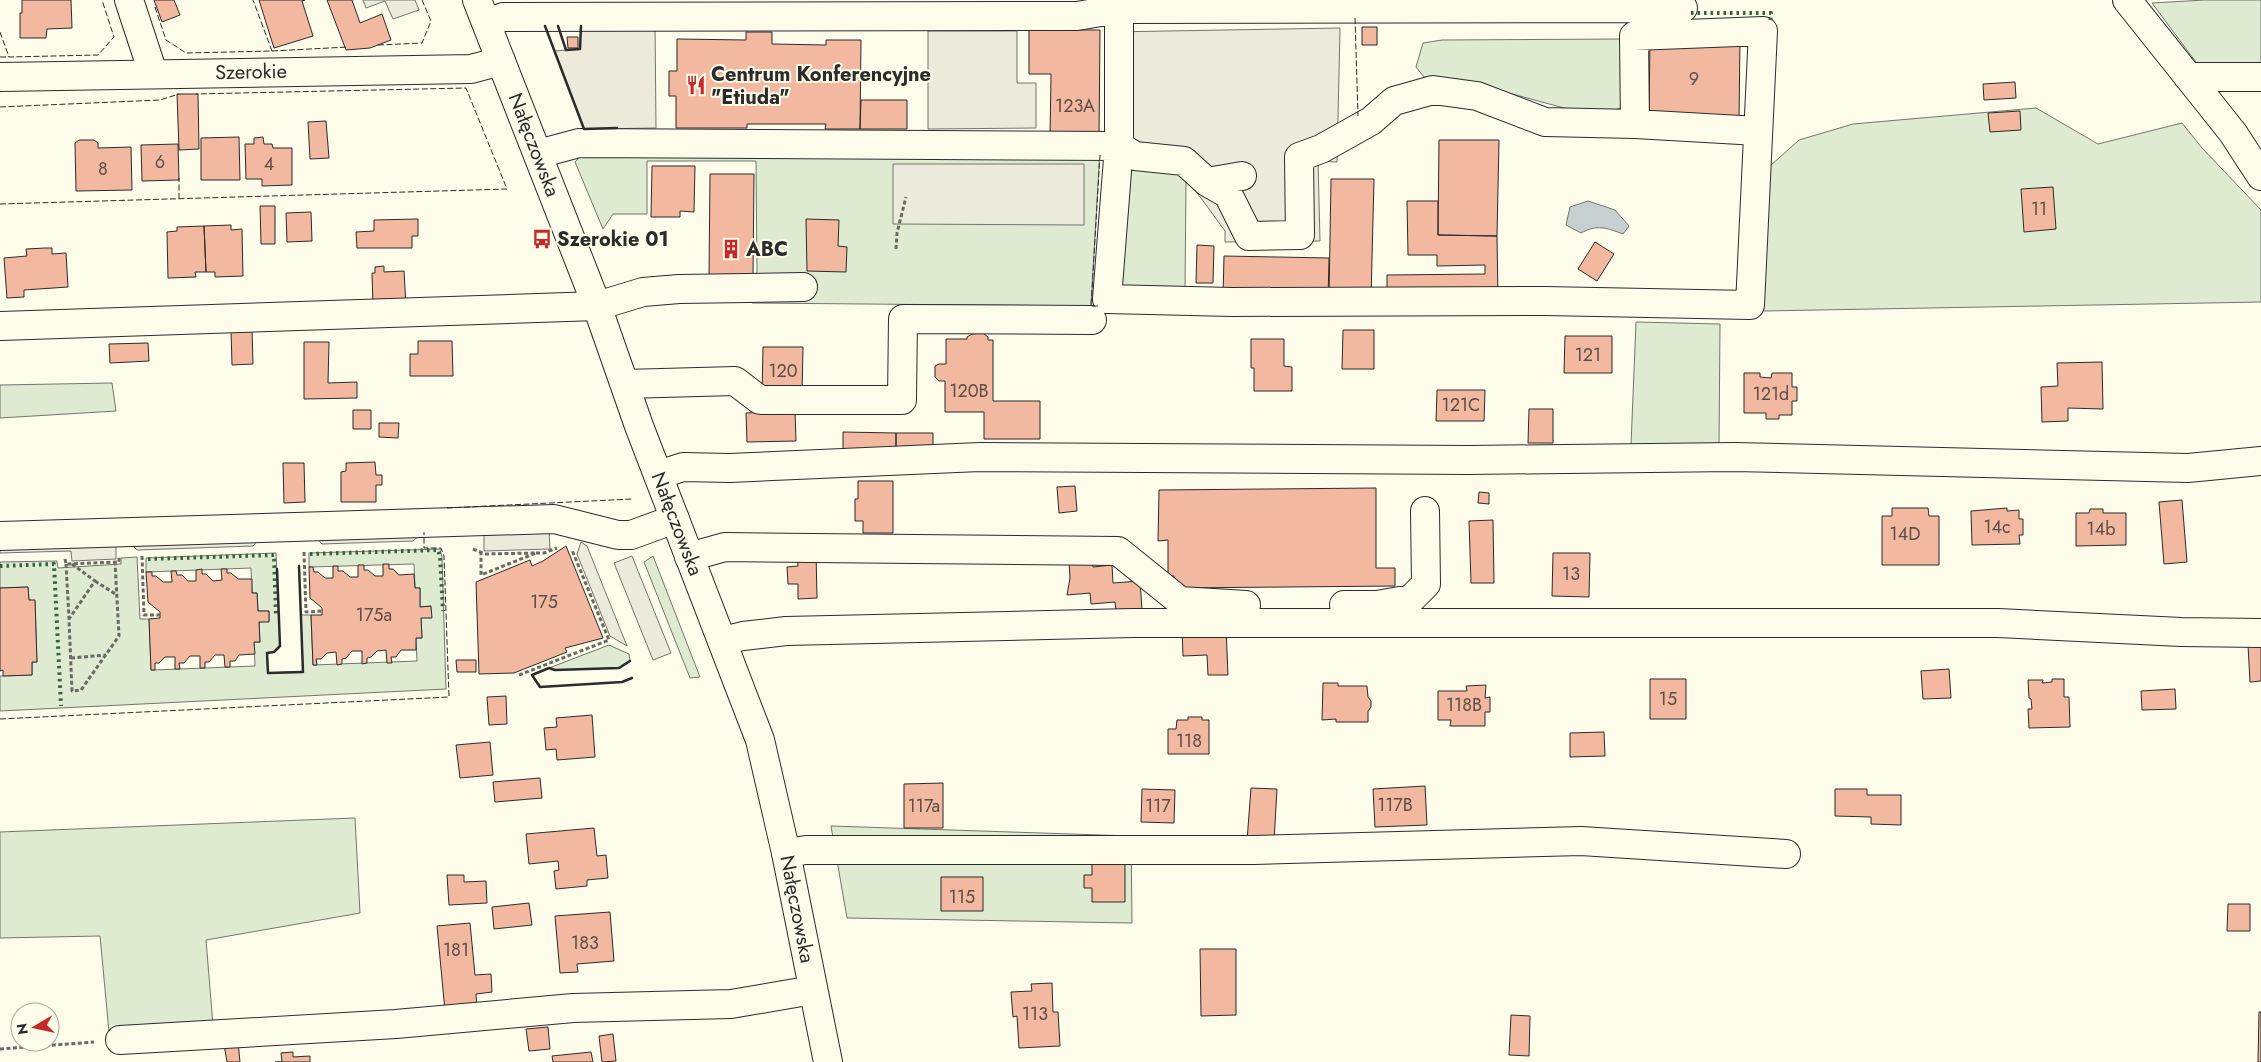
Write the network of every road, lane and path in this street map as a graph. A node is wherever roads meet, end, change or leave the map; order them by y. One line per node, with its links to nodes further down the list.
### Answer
1 (129, 0): 8 (main road)
2 (2127, 0): 10 (main road)
3 (1683, 8): 5 (main road)
4 (482, 12): 5 (main road); 7 (main road, Nałęczowska)
5 (1119, 18): 6 (main road); 14 (main road)
6 (1186, 28)
7 (501, 62): 8 (main road, Szerokie); 15 (main road, Nałęczowska)
8 (153, 73): 9 (main road, Szerokie)
9 (0, 77)
10 (2188, 77): 11 (main road); 17 (main road)
11 (2261, 77)
12 (1635, 124): 13 (main road); 13 (main road); 18 (main road)
13 (1758, 131): 14 (main road)
14 (1119, 146): 15 (main road); 18 (main road)
15 (538, 154): 22 (main road, Nałęczowska)
16 (1242, 176): 18 (main road)
17 (2261, 176)
18 (1207, 182)
19 (906, 196): 20 (path)
20 (896, 248)
21 (804, 286): 22 (main road)
22 (597, 306): 24 (main road); 25 (main road, Nałęczowska)
23 (1092, 320): 25 (main road)
24 (0, 326)
25 (624, 384): 27 (main road, Nałęczowska)
26 (2261, 461): 27 (main road)
27 (658, 475): 29 (main road, Nałęczowska)
28 (1425, 511): 36 (main road)
29 (675, 519): 30 (main road); 36 (main road, Nałęczowska)
30 (0, 536)
31 (569, 543): 49 (path)
32 (561, 546): 34 (path)
33 (304, 548): 42 (path)
34 (536, 552): 34 (path)
35 (142, 553): 43 (path)
36 (689, 557): 46 (main road, Nałęczowska)
37 (115, 562): 41 (path)
38 (66, 564): 44 (path)
39 (72, 564): 40 (path)
40 (95, 581): 41 (path); 44 (path)
41 (117, 595): 47 (path)
42 (322, 611)
43 (160, 615)
44 (69, 619): 48 (path)
45 (2261, 633): 46 (main road)
46 (722, 641): 50 (main road, Nałęczowska)
47 (106, 655): 48 (path); 48 (path)
48 (71, 658)
49 (519, 675)
50 (786, 853): 51 (main road); 52 (main road, Nałęczowska)
51 (1786, 854)
52 (813, 990): 53 (main road); 55 (main road, Nałęczowska)
53 (120, 1040): 54 (path)
54 (0, 1049)
55 (828, 1062)

